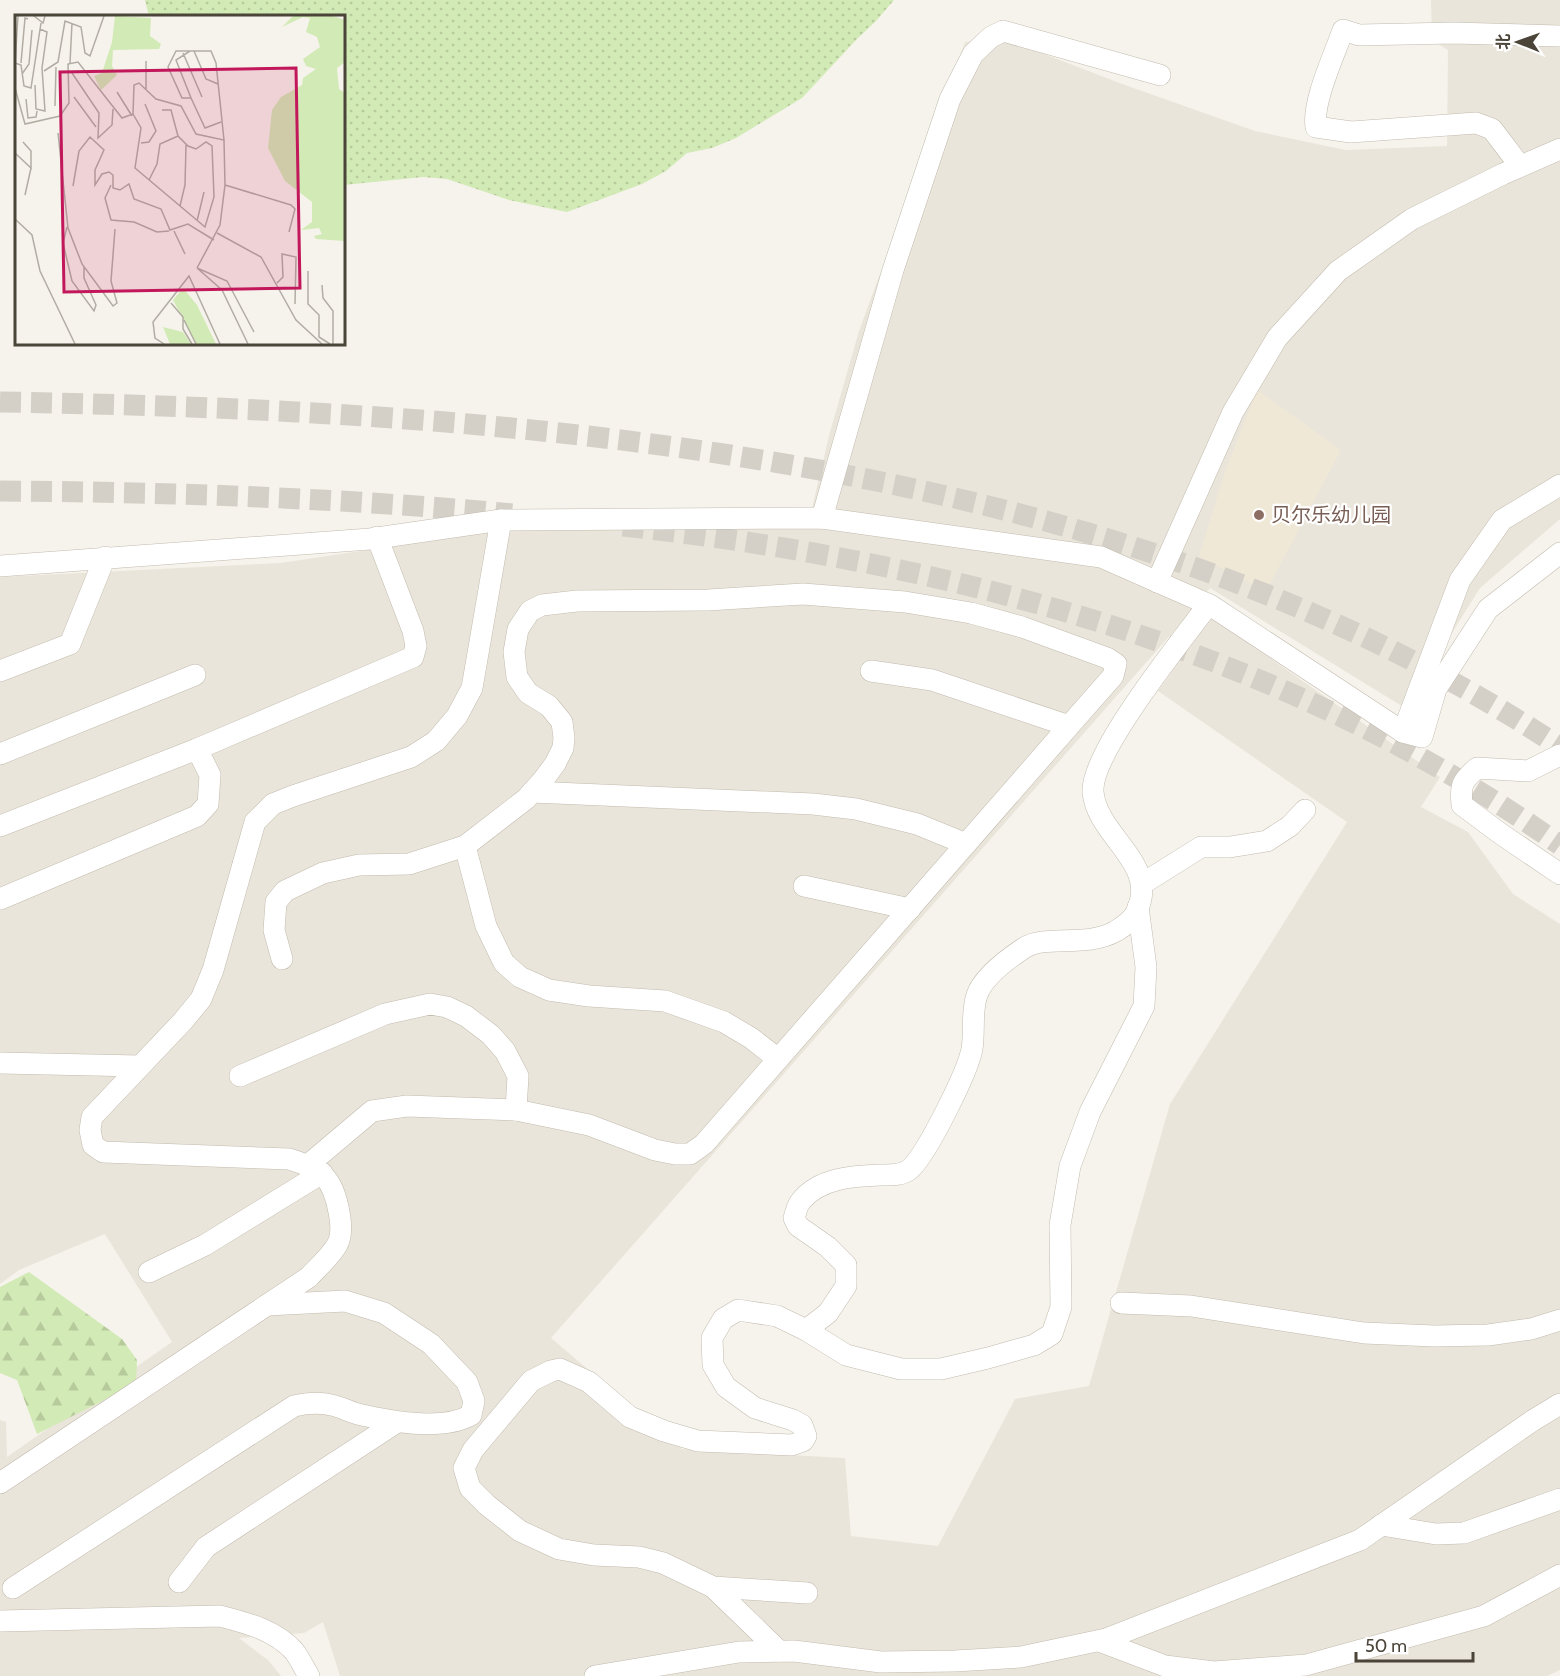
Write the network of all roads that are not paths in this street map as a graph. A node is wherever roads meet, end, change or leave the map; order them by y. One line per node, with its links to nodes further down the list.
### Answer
1 (1560, 36): 4 (street)
2 (1160, 75): 6 (street)
3 (1560, 149): 4 (street)
4 (1520, 166): 12 (street)
5 (1560, 485): 18 (street)
6 (822, 518): 7 (street); 12 (street)
7 (501, 520): 8 (street); 36 (street)
8 (377, 537): 10 (street); 19 (street)
9 (1560, 553): 18 (street)
10 (105, 557): 11 (street); 14 (street)
11 (0, 566)
12 (1157, 582): 13 (street)
13 (1209, 605): 18 (street); 28 (street)
14 (0, 671)
15 (871, 671): 17 (street)
16 (195, 675): 20 (street)
17 (1070, 726): 22 (street); 25 (street)
18 (1403, 732)
19 (197, 749): 24 (street); 30 (street)
20 (0, 754)
21 (1560, 755): 27 (street)
22 (532, 792): 25 (street); 26 (street)
23 (1305, 810): 28 (street)
24 (0, 826)
25 (966, 844): 32 (street)
26 (465, 846): 33 (street); 34 (street)
27 (1560, 874)
28 (1142, 884): 31 (street)
29 (804, 886): 32 (street)
30 (0, 899)
31 (1138, 907): 44 (street); 44 (street)
32 (910, 909): 34 (street)
33 (282, 959)
34 (778, 1059): 38 (street)
35 (0, 1063): 36 (street)
36 (139, 1066): 39 (street)
37 (240, 1076): 38 (street)
38 (516, 1110): 39 (street)
39 (315, 1169): 40 (street); 42 (street)
40 (149, 1272)
41 (1121, 1303): 43 (street)
42 (267, 1305): 46 (street); 47 (street)
43 (1560, 1320)
44 (807, 1330): 52 (street)
45 (1560, 1404): 49 (street)
46 (397, 1422): 51 (street); 53 (street)
47 (0, 1483)
48 (1560, 1499): 49 (street)
49 (1381, 1525): 56 (street)
50 (1560, 1575): 56 (street)
51 (179, 1581)
52 (713, 1587): 54 (street); 57 (street)
53 (13, 1588)
54 (807, 1593)
55 (0, 1621): 58 (street)
56 (1098, 1641): 57 (street)
57 (779, 1651): 59 (street)
58 (309, 1676)
59 (595, 1676)

